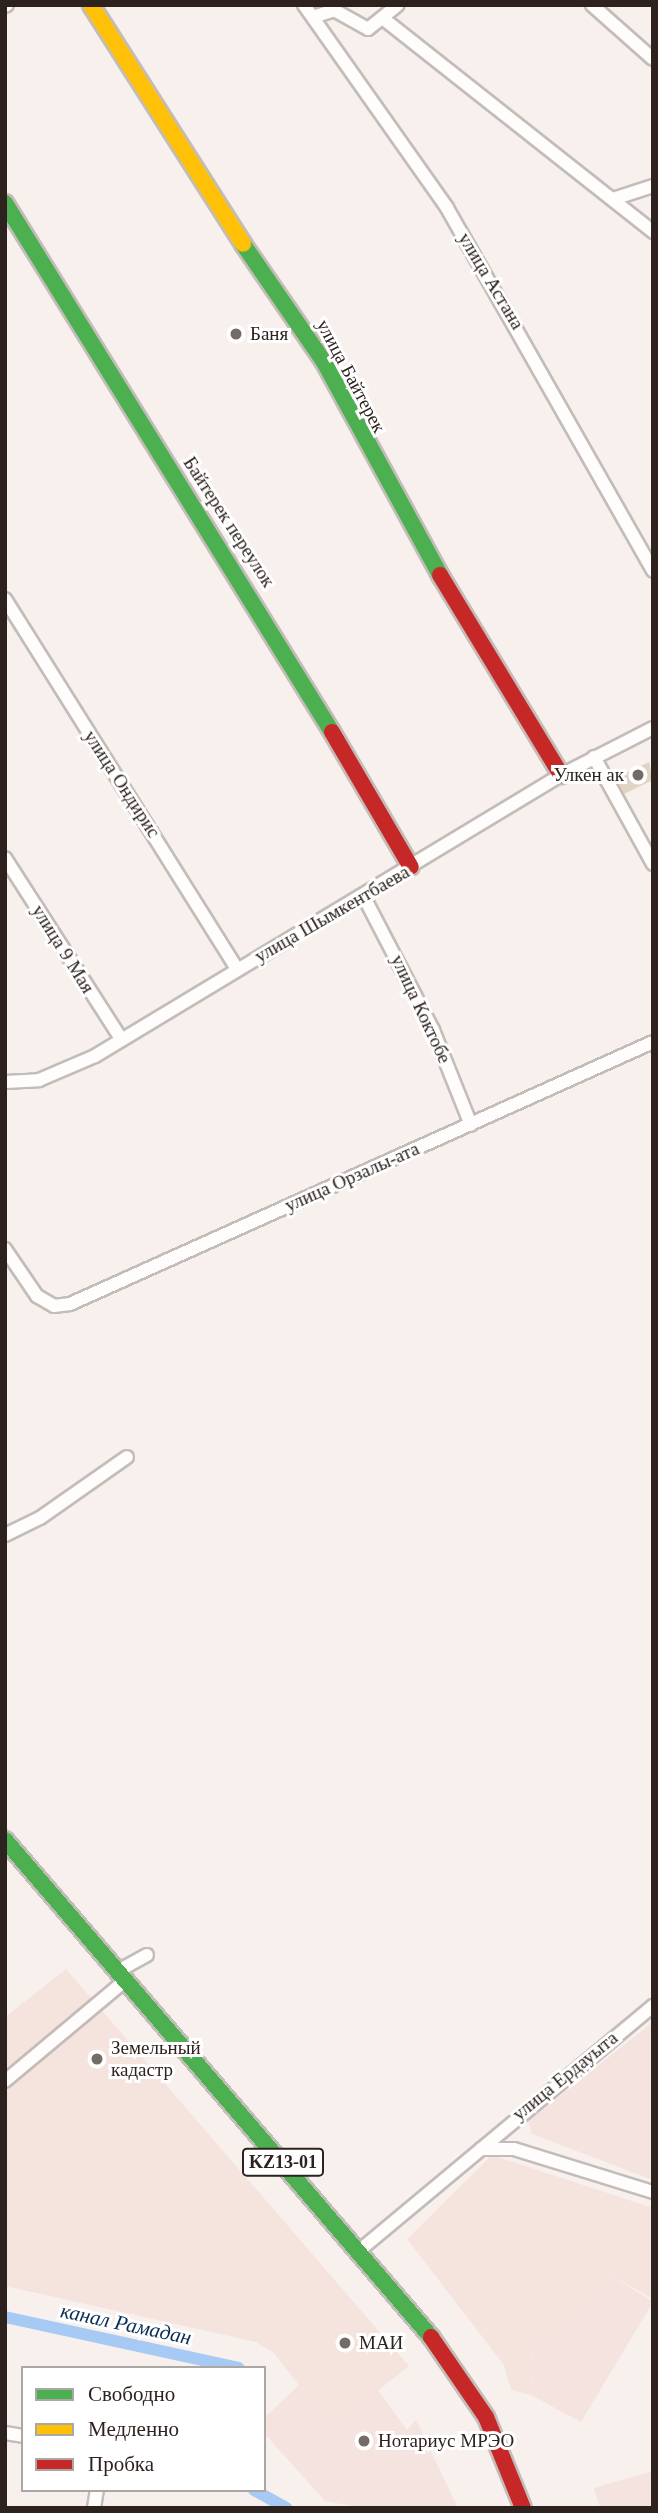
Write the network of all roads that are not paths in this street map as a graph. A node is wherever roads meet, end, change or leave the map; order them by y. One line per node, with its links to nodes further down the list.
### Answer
1 (91, 5): 16 (main road, улица Байтерек)
2 (304, 5): 5 (street, улица Астана)
3 (398, 5): 6 (street)
4 (592, 5): 7 (street)
5 (313, 18): 6 (street); 12 (street, улица Астана)
6 (384, 20): 9 (street)
7 (653, 59)
8 (653, 186): 9 (street)
9 (613, 199): 11 (street)
10 (5, 203): 19 (main road, Байтерек переулок)
11 (653, 232)
12 (653, 571)
13 (5, 599): 21 (street, улица Ондирис)
14 (653, 728): 15 (street, улица Шымкентбаева)
15 (594, 757): 16 (street, улица Шымкентбаева); 18 (street)
16 (561, 775): 19 (street, улица Шымкентбаева)
17 (5, 858): 22 (street, улица 9 Мая)
18 (653, 864)
19 (411, 867): 20 (street, улица Шымкентбаева)
20 (363, 895): 21 (street, улица Шымкентбаева); 25 (street, улица Коктобе)
21 (237, 969): 22 (street, улица Шымкентбаева)
22 (122, 1040): 24 (street, улица Шымкентбаева)
23 (653, 1042): 25 (street, улица Орзалы-ата)
24 (5, 1082)
25 (471, 1125): 26 (street, улица Орзалы-ата)
26 (5, 1249)
27 (128, 1457): 28 (street)
28 (5, 1535)
29 (5, 1840): 30 (main road, KZ13-01)
30 (12, 1860): 32 (main road, KZ13-01)
31 (147, 1955): 32 (street)
32 (122, 1975): 34 (street); 37 (main road, KZ13-01)
33 (653, 2006): 35 (street, улица Ердауыта)
34 (5, 2081)
35 (481, 2150): 36 (street); 37 (street, улица Ердауыта)
36 (653, 2192)
37 (359, 2250): 38 (main road, KZ13-01)
38 (523, 2508)

